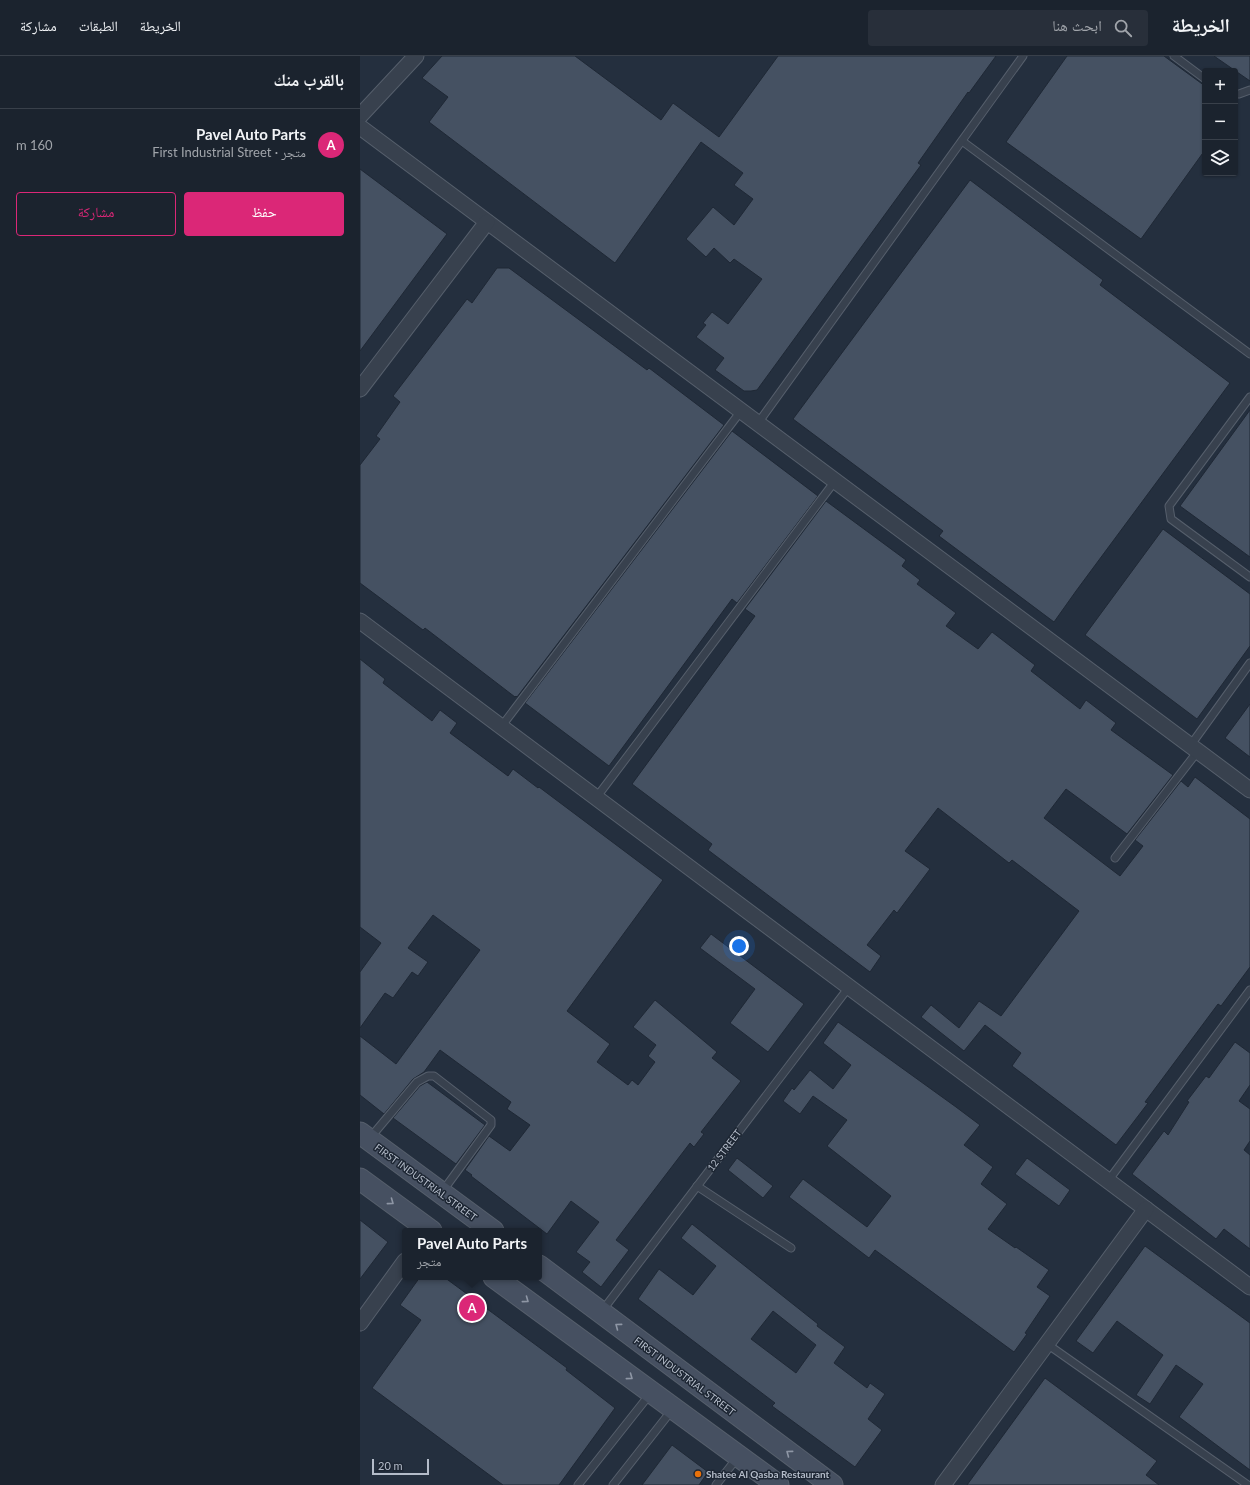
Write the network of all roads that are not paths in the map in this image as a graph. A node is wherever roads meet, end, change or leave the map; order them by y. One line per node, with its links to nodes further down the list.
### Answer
1 (416, 56): 7 (street)
2 (1023, 56): 9 (lane)
3 (1174, 56): 4 (lane)
4 (1202, 77)
5 (1250, 90): 6 (lane)
6 (1238, 94)
7 (360, 116)
8 (360, 127): 10 (street)
9 (962, 141): 11 (lane); 15 (lane)
10 (487, 222): 12 (street); 14 (street)
11 (1250, 354)
12 (360, 389)
13 (1250, 397): 17 (lane)
14 (741, 411): 15 (street); 20 (lane)
15 (758, 423): 16 (street)
16 (835, 481): 21 (street); 23 (lane)
17 (1250, 577)
18 (360, 621): 20 (street)
19 (1250, 663): 21 (lane)
20 (501, 727): 23 (street)
21 (1194, 748): 22 (street); 24 (lane)
22 (1250, 790)
23 (596, 798): 25 (street)
24 (1115, 858)
25 (849, 987): 29 (street); 30 (lane, 12 STREET)
26 (1250, 990): 29 (lane)
27 (364, 1136): 31 (main road, FIRST INDUSTRIAL STREET); 31 (lane)
28 (360, 1179): 33 (main road, one-way to 33)
29 (1108, 1181): 32 (street)
30 (697, 1186): 35 (lane); 40 (lane, 12 STREET)
31 (442, 1192): 34 (main road, FIRST INDUSTRIAL STREET)
32 (1146, 1209): 39 (street); 42 (street)
33 (426, 1228)
34 (489, 1228)
35 (791, 1248)
36 (402, 1265): 41 (street)
37 (542, 1268): 40 (main road, FIRST INDUSTRIAL STREET)
38 (498, 1280): 43 (main road, one-way to 43)
39 (1250, 1287)
40 (600, 1313): 50 (main road, FIRST INDUSTRIAL STREET, one-way to 40)
41 (360, 1323)
42 (1047, 1344): 51 (street); 52 (lane)
43 (651, 1392): 44 (main road); 46 (lane)
44 (674, 1408): 45 (main road); 47 (lane)
45 (738, 1456): 48 (lane); 49 (main road)
46 (578, 1485)
47 (613, 1485)
48 (716, 1485)
49 (778, 1485)
50 (832, 1485)
51 (943, 1485)
52 (1248, 1485)

